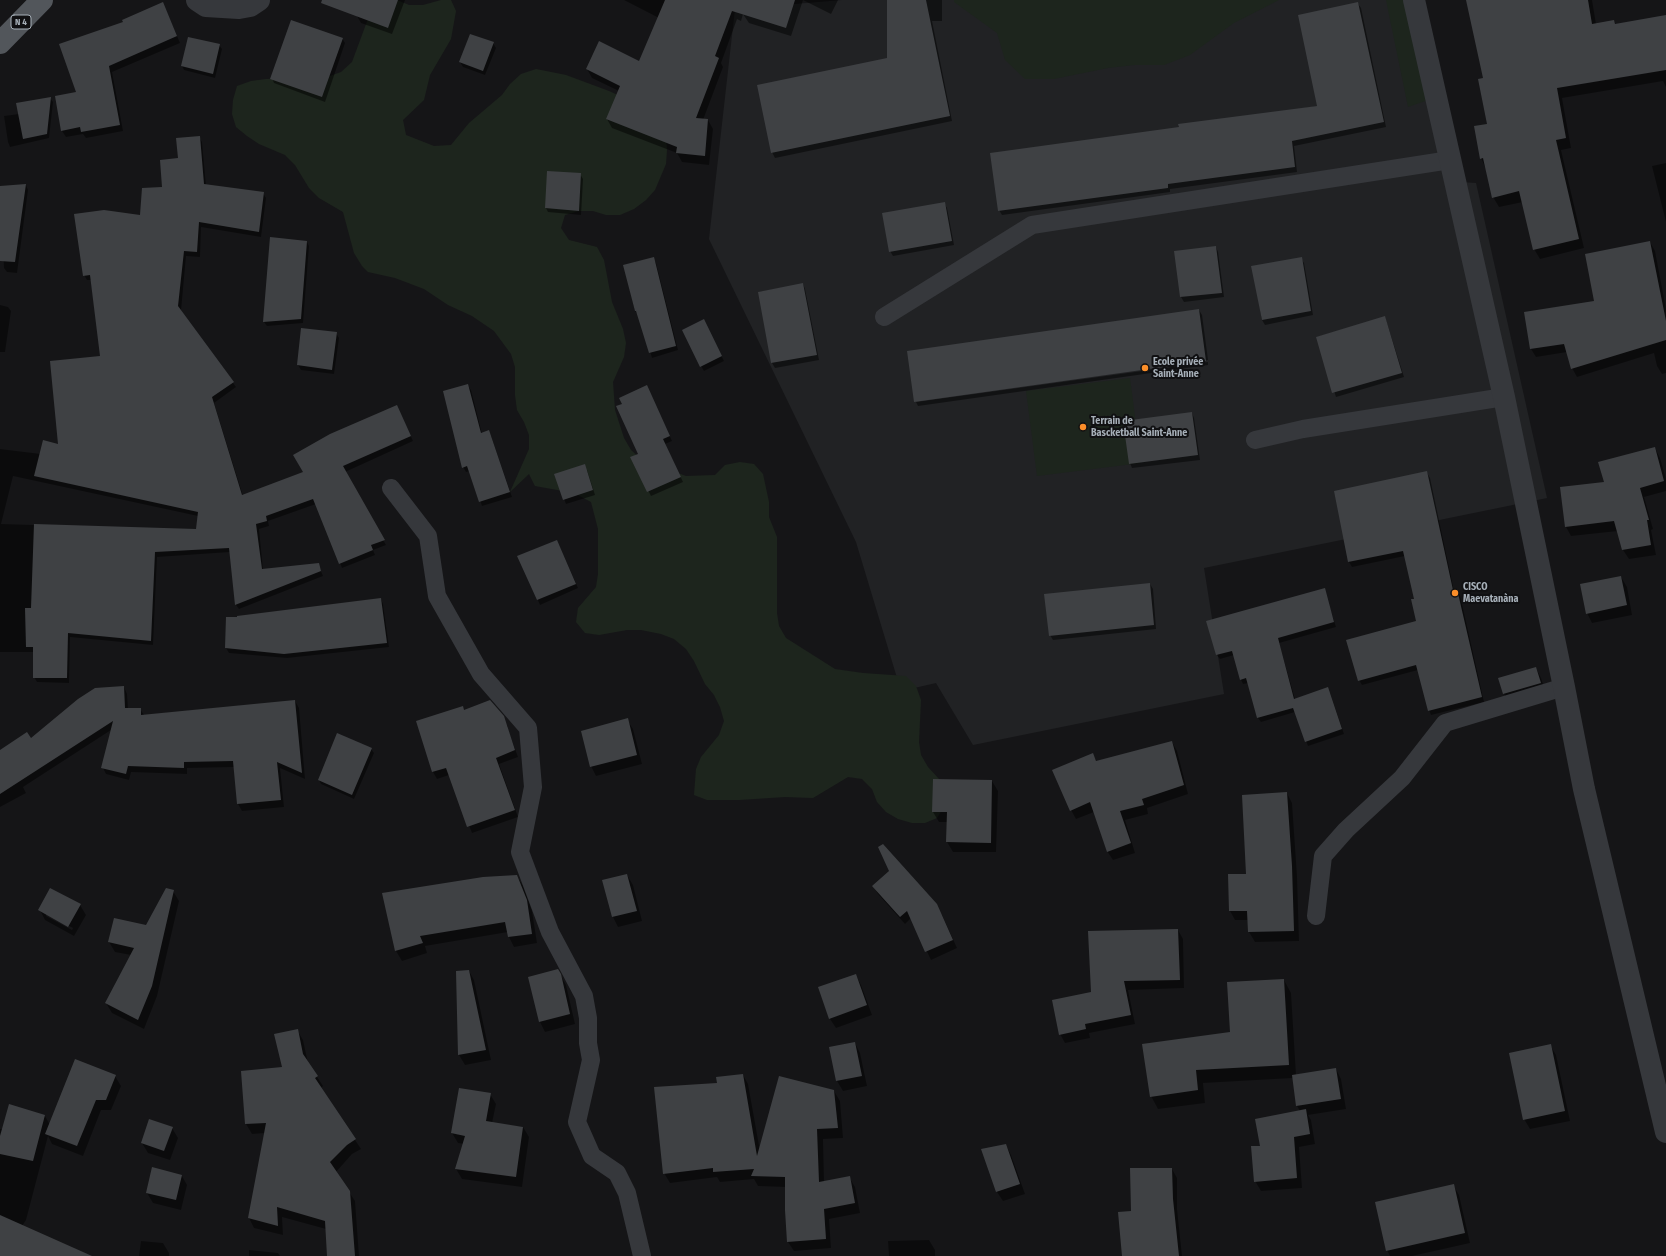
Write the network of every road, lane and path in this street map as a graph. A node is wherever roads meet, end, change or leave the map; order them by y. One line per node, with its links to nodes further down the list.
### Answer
1 (42, 0): 5 (main road, N 4)
2 (197, 0): 3 (street)
3 (259, 0)
4 (1414, 0): 6 (street)
5 (0, 43)
6 (1450, 160): 7 (lane); 8 (street)
7 (884, 317)
8 (1504, 397): 9 (lane); 11 (street)
9 (1255, 440)
10 (391, 488): 14 (lane)
11 (1564, 687): 12 (lane); 13 (street)
12 (1316, 916)
13 (1666, 1132)
14 (642, 1256)

